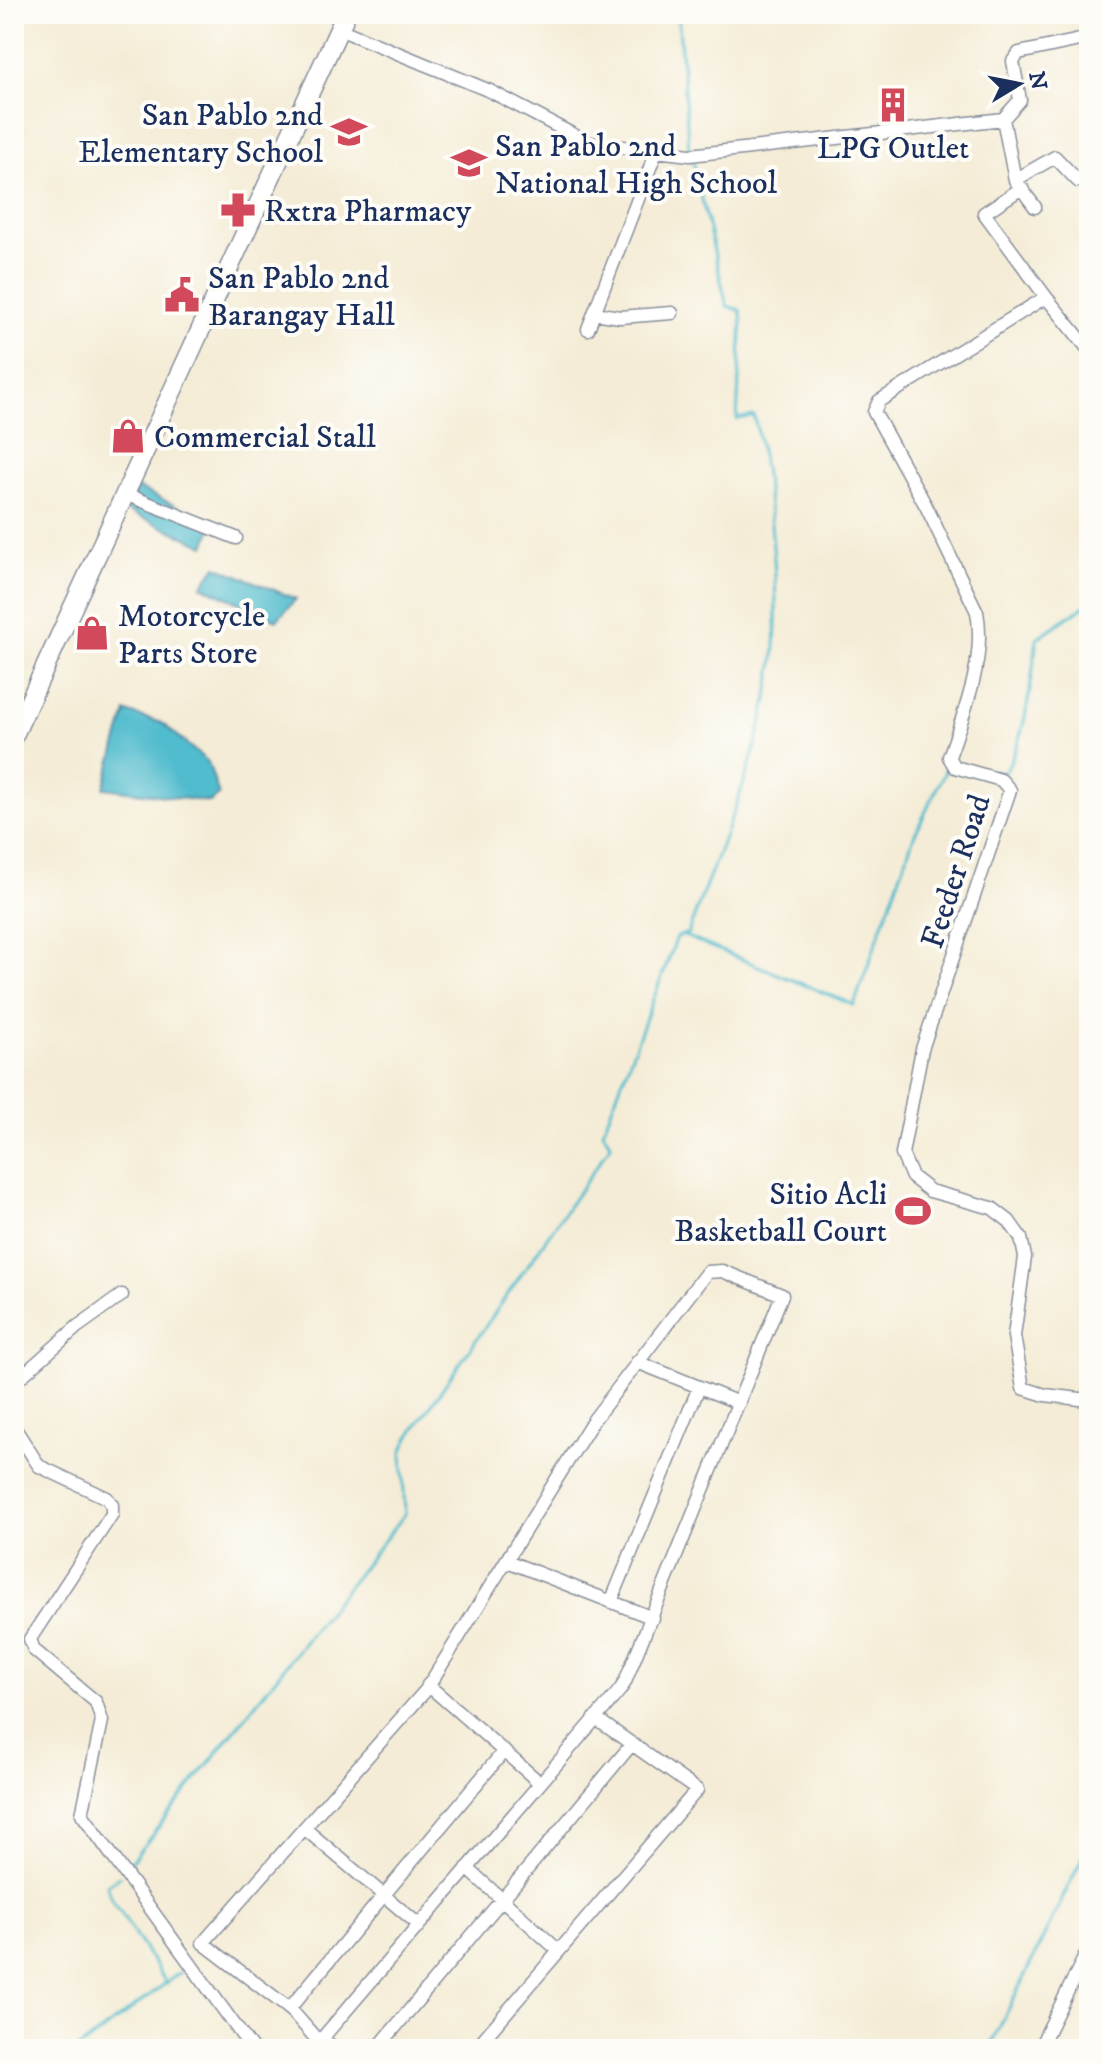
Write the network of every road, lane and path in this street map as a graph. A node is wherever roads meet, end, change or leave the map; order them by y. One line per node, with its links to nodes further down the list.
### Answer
1 (343, 22): 4 (street); 13 (main road)
2 (1089, 38): 3 (street)
3 (1003, 119): 4 (street); 6 (street)
4 (656, 152): 9 (street)
5 (1089, 177): 6 (street)
6 (1019, 184): 7 (street); 8 (street)
7 (1035, 207)
8 (1046, 297): 12 (street); 20 (street, Feeder Road)
9 (594, 313): 10 (street); 11 (street)
10 (672, 313)
11 (588, 329)
12 (1089, 350)
13 (125, 494): 14 (street); 15 (main road)
14 (236, 538)
15 (14, 735)
16 (122, 1295): 18 (street)
17 (637, 1362): 19 (street); 21 (street); 23 (street)
18 (14, 1383)
19 (699, 1387): 21 (street); 24 (street)
20 (1089, 1400)
21 (739, 1403): 25 (street)
22 (14, 1427): 40 (street)
23 (507, 1561): 24 (street); 26 (street)
24 (611, 1602): 25 (street)
25 (653, 1618): 27 (street)
26 (428, 1685): 29 (street); 31 (street)
27 (595, 1718): 28 (street); 30 (street)
28 (632, 1744): 34 (street); 37 (street)
29 (504, 1751): 30 (street); 33 (street)
30 (540, 1783): 32 (street)
31 (304, 1828): 33 (street); 38 (street)
32 (467, 1868): 34 (street); 35 (street)
33 (383, 1895): 35 (street); 38 (street)
34 (502, 1900): 37 (street); 42 (street)
35 (419, 1925): 39 (street)
36 (1089, 1948): 44 (street)
37 (559, 1951): 43 (street)
38 (289, 2009): 39 (street)
39 (318, 2043): 41 (street)
40 (252, 2049)
41 (335, 2049)
42 (377, 2049)
43 (475, 2049)
44 (1039, 2049)

